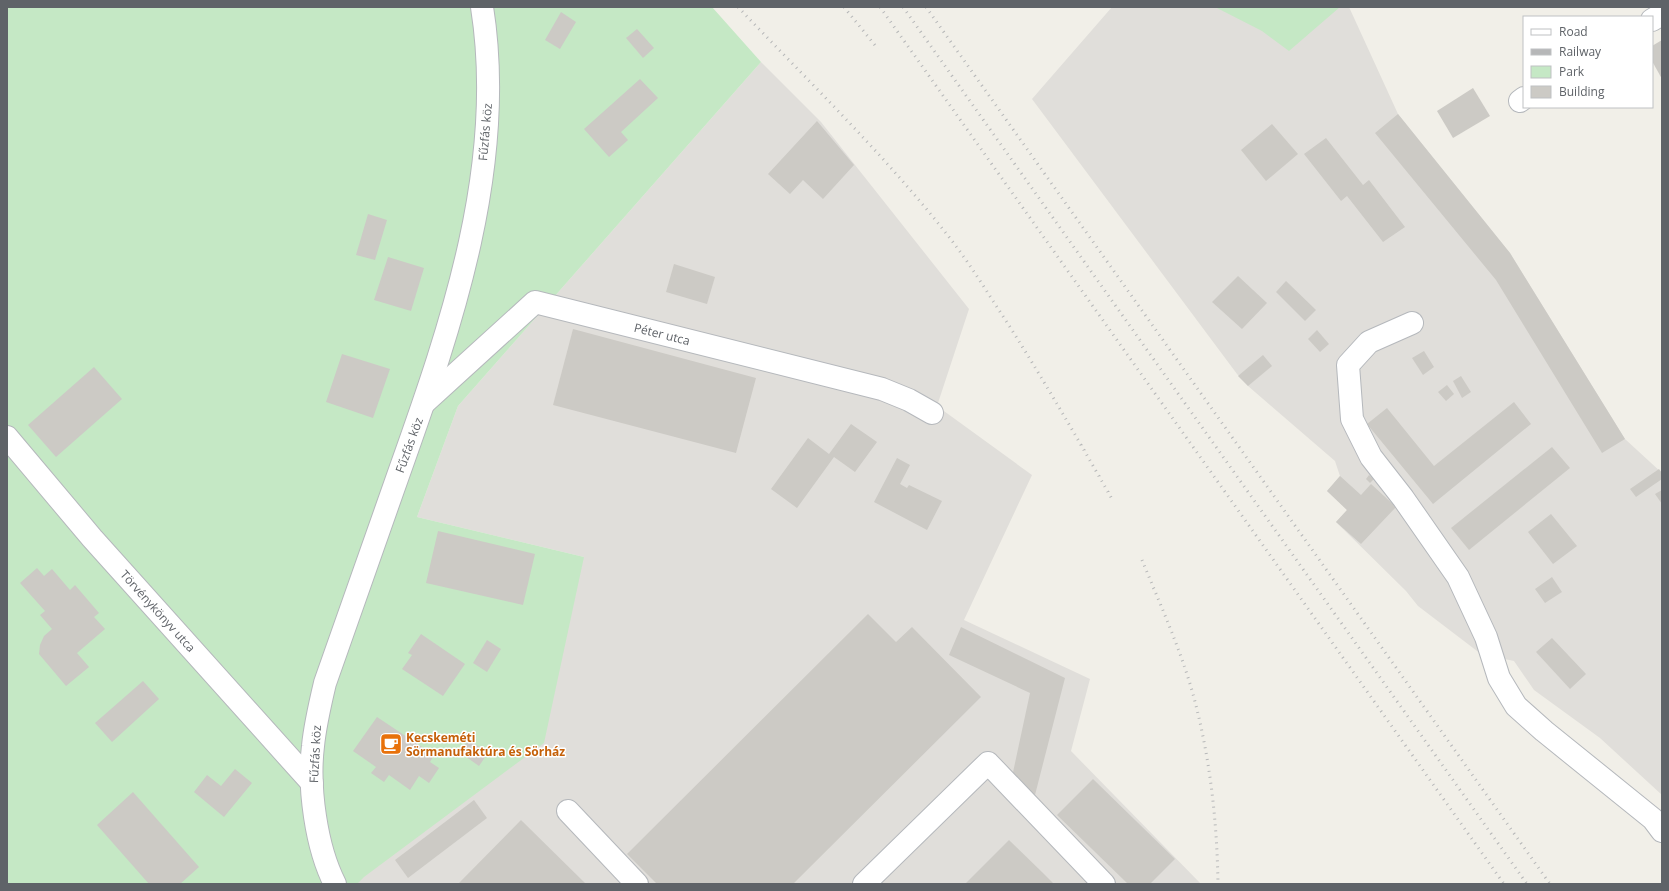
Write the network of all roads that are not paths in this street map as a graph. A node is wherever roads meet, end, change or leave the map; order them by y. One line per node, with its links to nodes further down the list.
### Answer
1 (482, 7): 5 (street, Fűzfás köz)
2 (1662, 14): 3 (street)
3 (1653, 19)
4 (1412, 323): 10 (street)
5 (424, 403): 6 (street, Péter utca); 8 (street, Fűzfás köz)
6 (932, 413)
7 (7, 437): 8 (street, Törvénykönyv utca)
8 (312, 783): 11 (street, Fűzfás köz)
9 (568, 811): 12 (street)
10 (1662, 831)
11 (330, 882)
12 (637, 884)
13 (864, 884): 14 (street)
14 (1104, 884)

